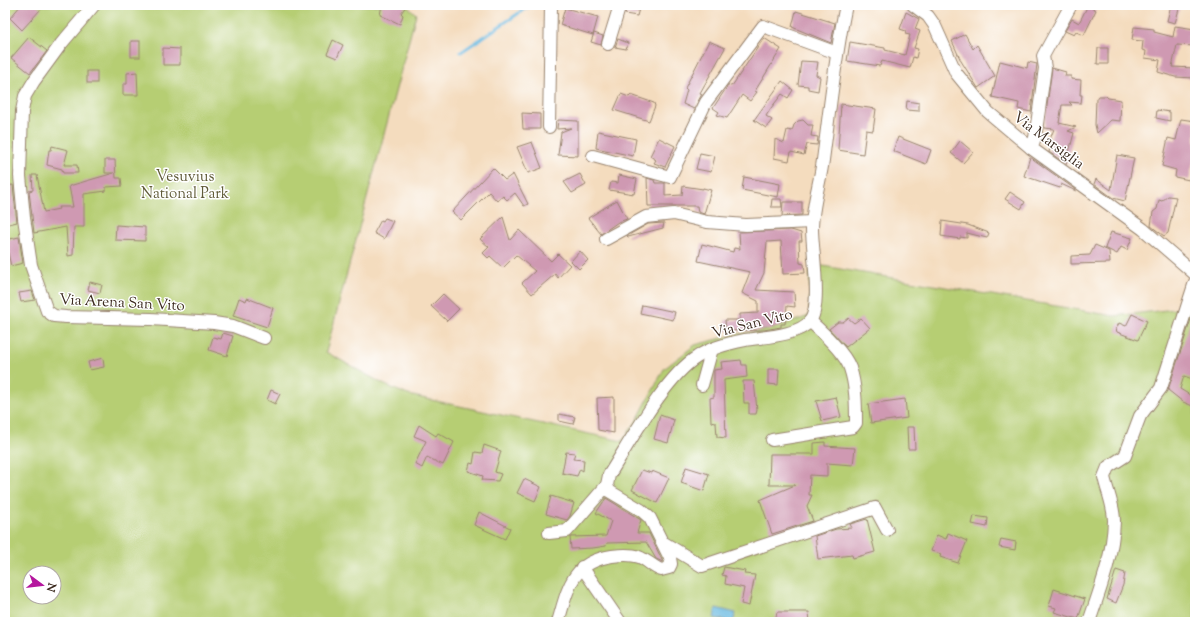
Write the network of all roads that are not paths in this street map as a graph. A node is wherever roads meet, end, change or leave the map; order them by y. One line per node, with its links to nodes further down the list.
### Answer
1 (94, 5): 18 (street, Via Arena San Vito)
2 (551, 5): 10 (street)
3 (620, 5): 8 (street)
4 (846, 5): 9 (street, Via San Vito)
5 (913, 5): 7 (street, Via Marsiglia)
6 (1071, 5): 11 (street)
7 (928, 11): 11 (street, Via Marsiglia)
8 (608, 44)
9 (837, 53): 12 (street); 13 (street, Via San Vito)
10 (549, 127)
11 (1030, 148): 15 (street, Via Marsiglia)
12 (593, 156)
13 (812, 222): 14 (street); 17 (street, Via San Vito)
14 (606, 239)
15 (1195, 274)
16 (1195, 282): 29 (street)
17 (810, 321): 19 (street, Via San Vito); 21 (street)
18 (264, 338)
19 (712, 349): 20 (street); 22 (street, Via San Vito)
20 (702, 385)
21 (772, 440)
22 (607, 485): 24 (street, Via San Vito); 25 (street)
23 (887, 530): 25 (street)
24 (549, 533)
25 (664, 543): 26 (street)
26 (582, 567): 27 (street); 28 (street)
27 (558, 622)
28 (620, 622)
29 (1089, 622)

